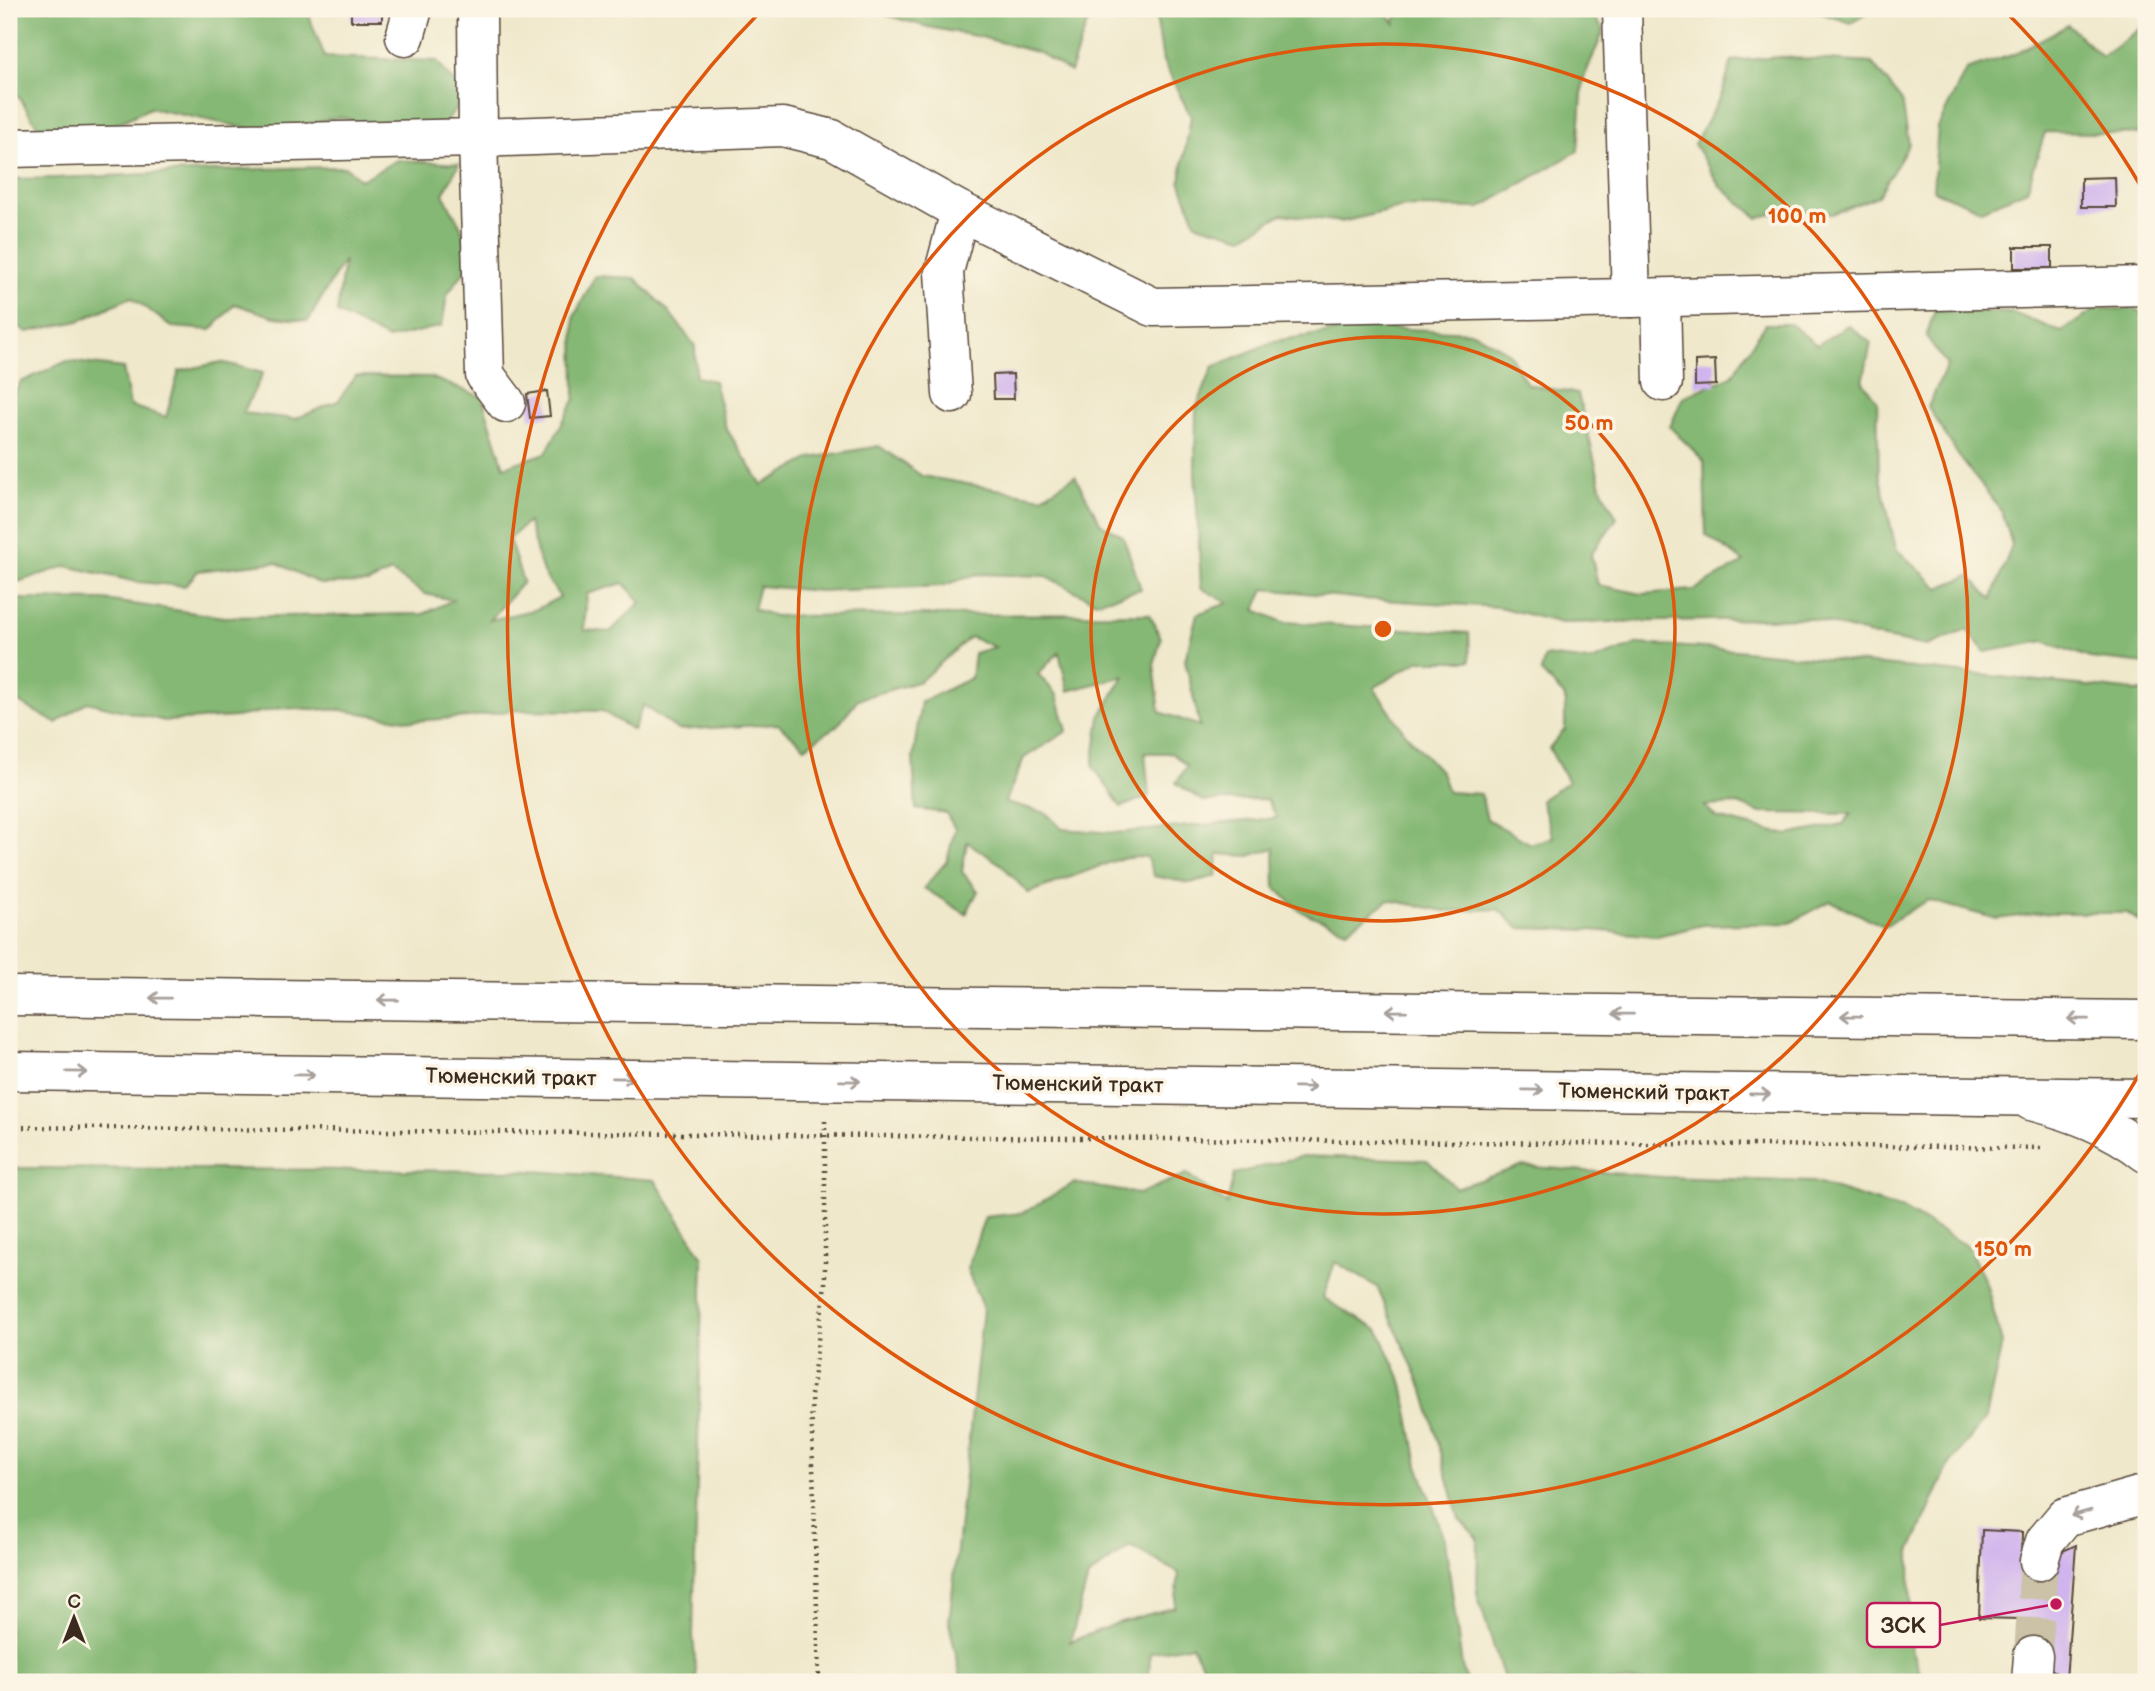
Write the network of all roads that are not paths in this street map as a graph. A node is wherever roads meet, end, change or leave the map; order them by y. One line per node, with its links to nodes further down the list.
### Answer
1 (477, 9): 3 (main road)
2 (1622, 9): 7 (main road)
3 (478, 138): 4 (main road); 5 (main road); 10 (main road)
4 (9, 148)
5 (960, 211): 7 (main road); 9 (main road)
6 (2146, 285): 7 (main road)
7 (1646, 298): 8 (main road)
8 (1664, 382)
9 (952, 394)
10 (506, 403)
11 (9, 996): 12 (main road, one-way to 11)
12 (2146, 1020)
13 (9, 1072): 14 (main road, Тюменский тракт, one-way to 14)
14 (2016, 1097): 15 (main road, Тюменский тракт); 16 (main road)
15 (2146, 1098)
16 (2146, 1153)
17 (2146, 1494): 18 (main road, one-way to 18)
18 (2039, 1561)

